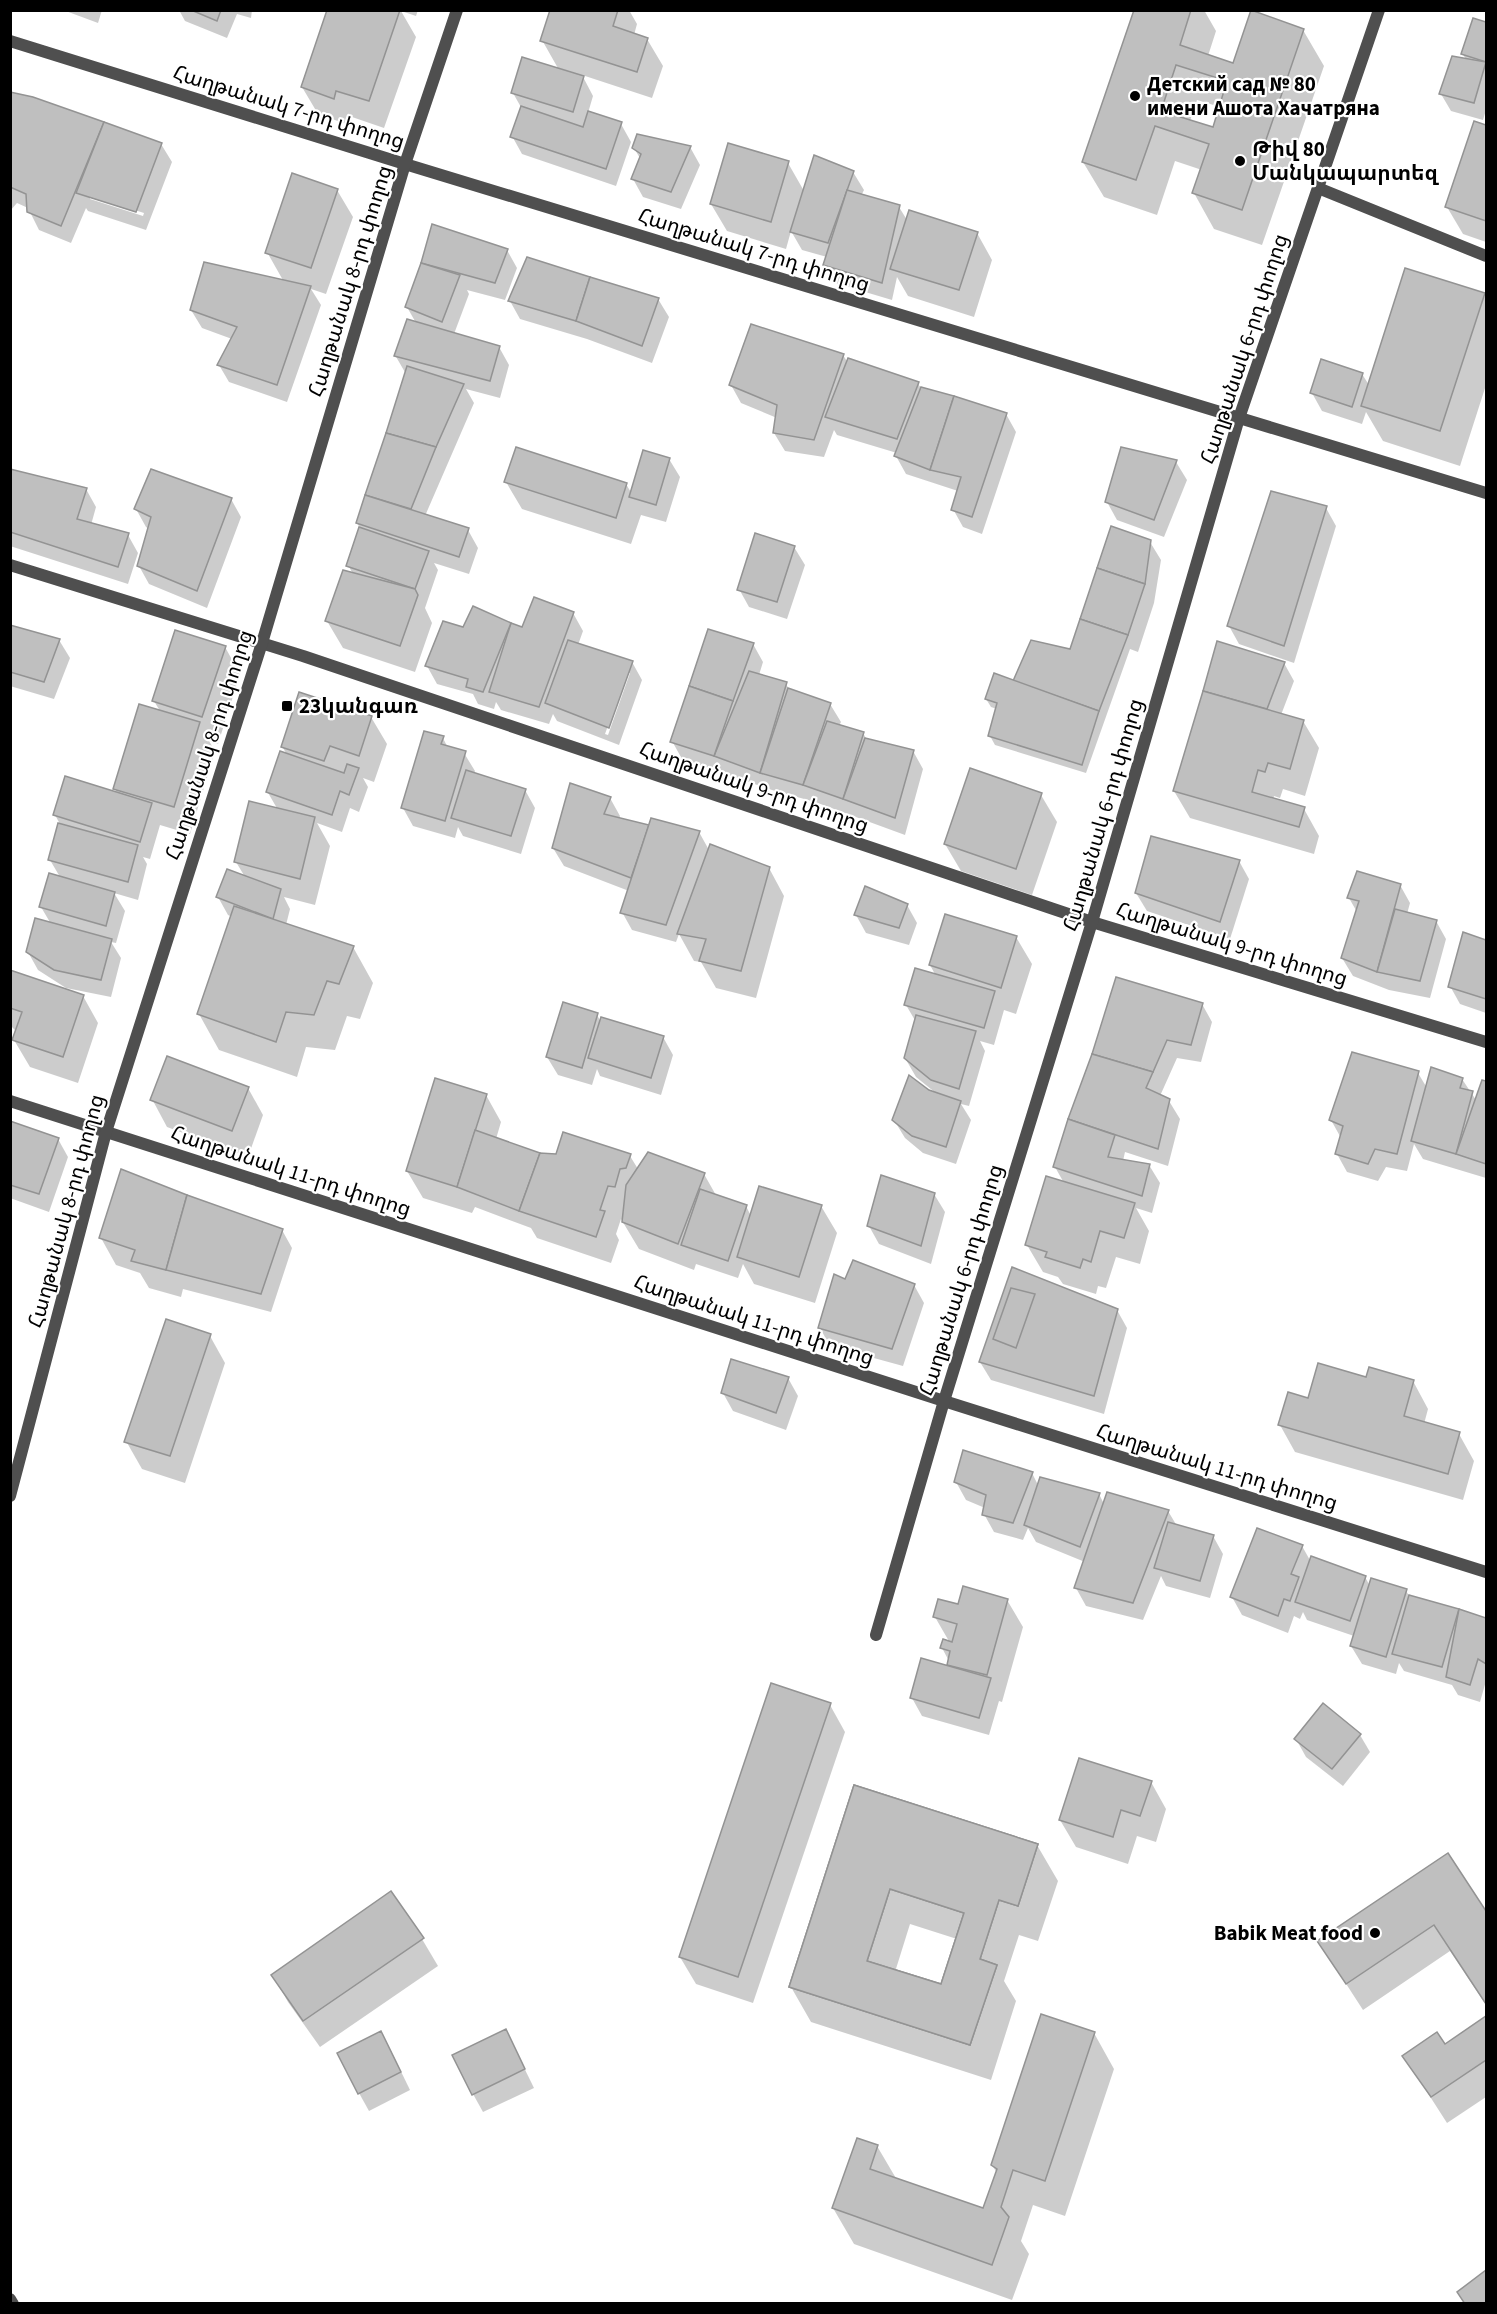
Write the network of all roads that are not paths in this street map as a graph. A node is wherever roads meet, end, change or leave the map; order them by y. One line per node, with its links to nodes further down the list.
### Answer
1 (457, 10): 4 (street, Հաղթանակ 8-րդ փողոց)
2 (1379, 10): 5 (street, Հաղթանակ 6-րդ փողոց)
3 (10, 40): 4 (street, Հաղթանակ 7-րդ փողոց)
4 (405, 164): 7 (street, Հաղթանակ 7-րդ փողոց); 10 (street, Հաղթանակ 8-րդ փողոց)
5 (1318, 188): 6 (street); 7 (street, Հաղթանակ 6-րդ փողոց)
6 (1486, 256)
7 (1239, 418): 8 (street, Հաղթանակ 7-րդ փողոց); 11 (street, Հաղթանակ 6-րդ փողոց)
8 (1486, 493)
9 (10, 565): 10 (street, Հաղթանակ 9-րդ փողոց)
10 (262, 643): 11 (street, Հաղթանակ 9-րդ փողոց); 14 (street, Հաղթանակ 8-րդ փողոց)
11 (1092, 922): 12 (street, Հաղթանակ 9-րդ փողոց); 15 (street, Հաղթանակ 6-րդ փողոց)
12 (1486, 1042)
13 (10, 1101): 14 (street, Հաղթանակ 11-րդ փողոց)
14 (106, 1132): 15 (street, Հաղթանակ 11-րդ փողոց); 16 (street, Հաղթանակ 8-րդ փողոց)
15 (944, 1401): 17 (street, Հաղթանակ 11-րդ փողոց); 18 (street, Հաղթանակ 6-րդ փողոց)
16 (10, 1496)
17 (1486, 1572)
18 (876, 1635)
19 (10, 2299): 20 (street)
20 (13, 2304)

